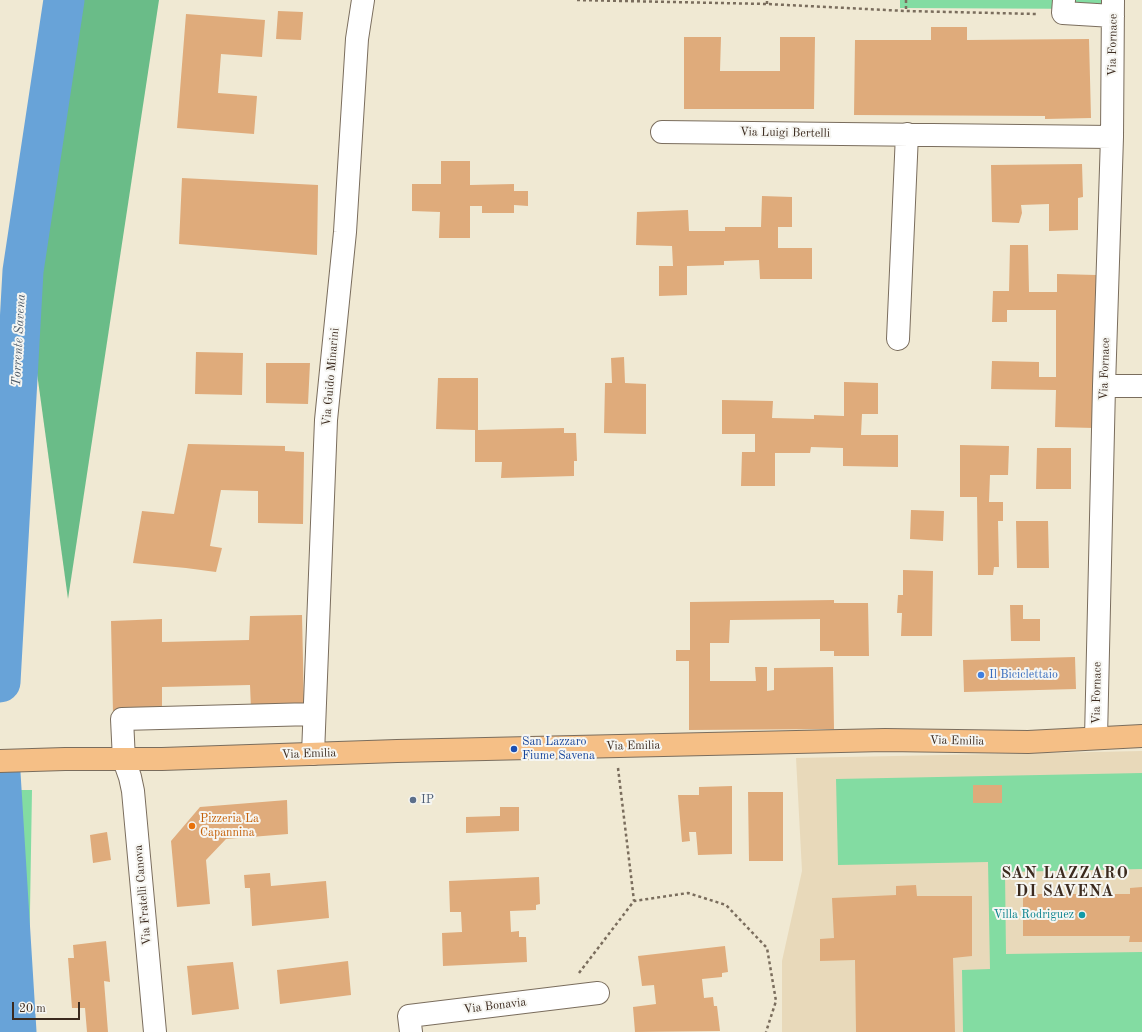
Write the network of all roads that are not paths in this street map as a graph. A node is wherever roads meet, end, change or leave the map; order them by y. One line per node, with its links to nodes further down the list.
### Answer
1 (362, 0): 10 (street, Via Guido Minarini)
2 (1064, 0): 3 (street)
3 (1113, 8): 6 (street, Via Fornace)
4 (662, 132): 5 (street, Via Luigi Bertelli)
5 (907, 134): 6 (street, Via Luigi Bertelli); 7 (street)
6 (1112, 137): 8 (street, Via Fornace)
7 (898, 339)
8 (1104, 386): 9 (street); 12 (street, Via Fornace)
9 (1142, 386)
10 (314, 714): 13 (street, Via Guido Minarini); 15 (street)
11 (1142, 736): 12 (main road, Via Emilia)
12 (1096, 738): 13 (main road, Via Emilia)
13 (313, 754): 15 (main road, Via Emilia)
14 (0, 760): 15 (main road, Via Emilia)
15 (124, 760): 17 (street, Via Fratelli Canova)
16 (598, 994): 18 (street, Via Bonavia)
17 (155, 1032)
18 (410, 1032)

